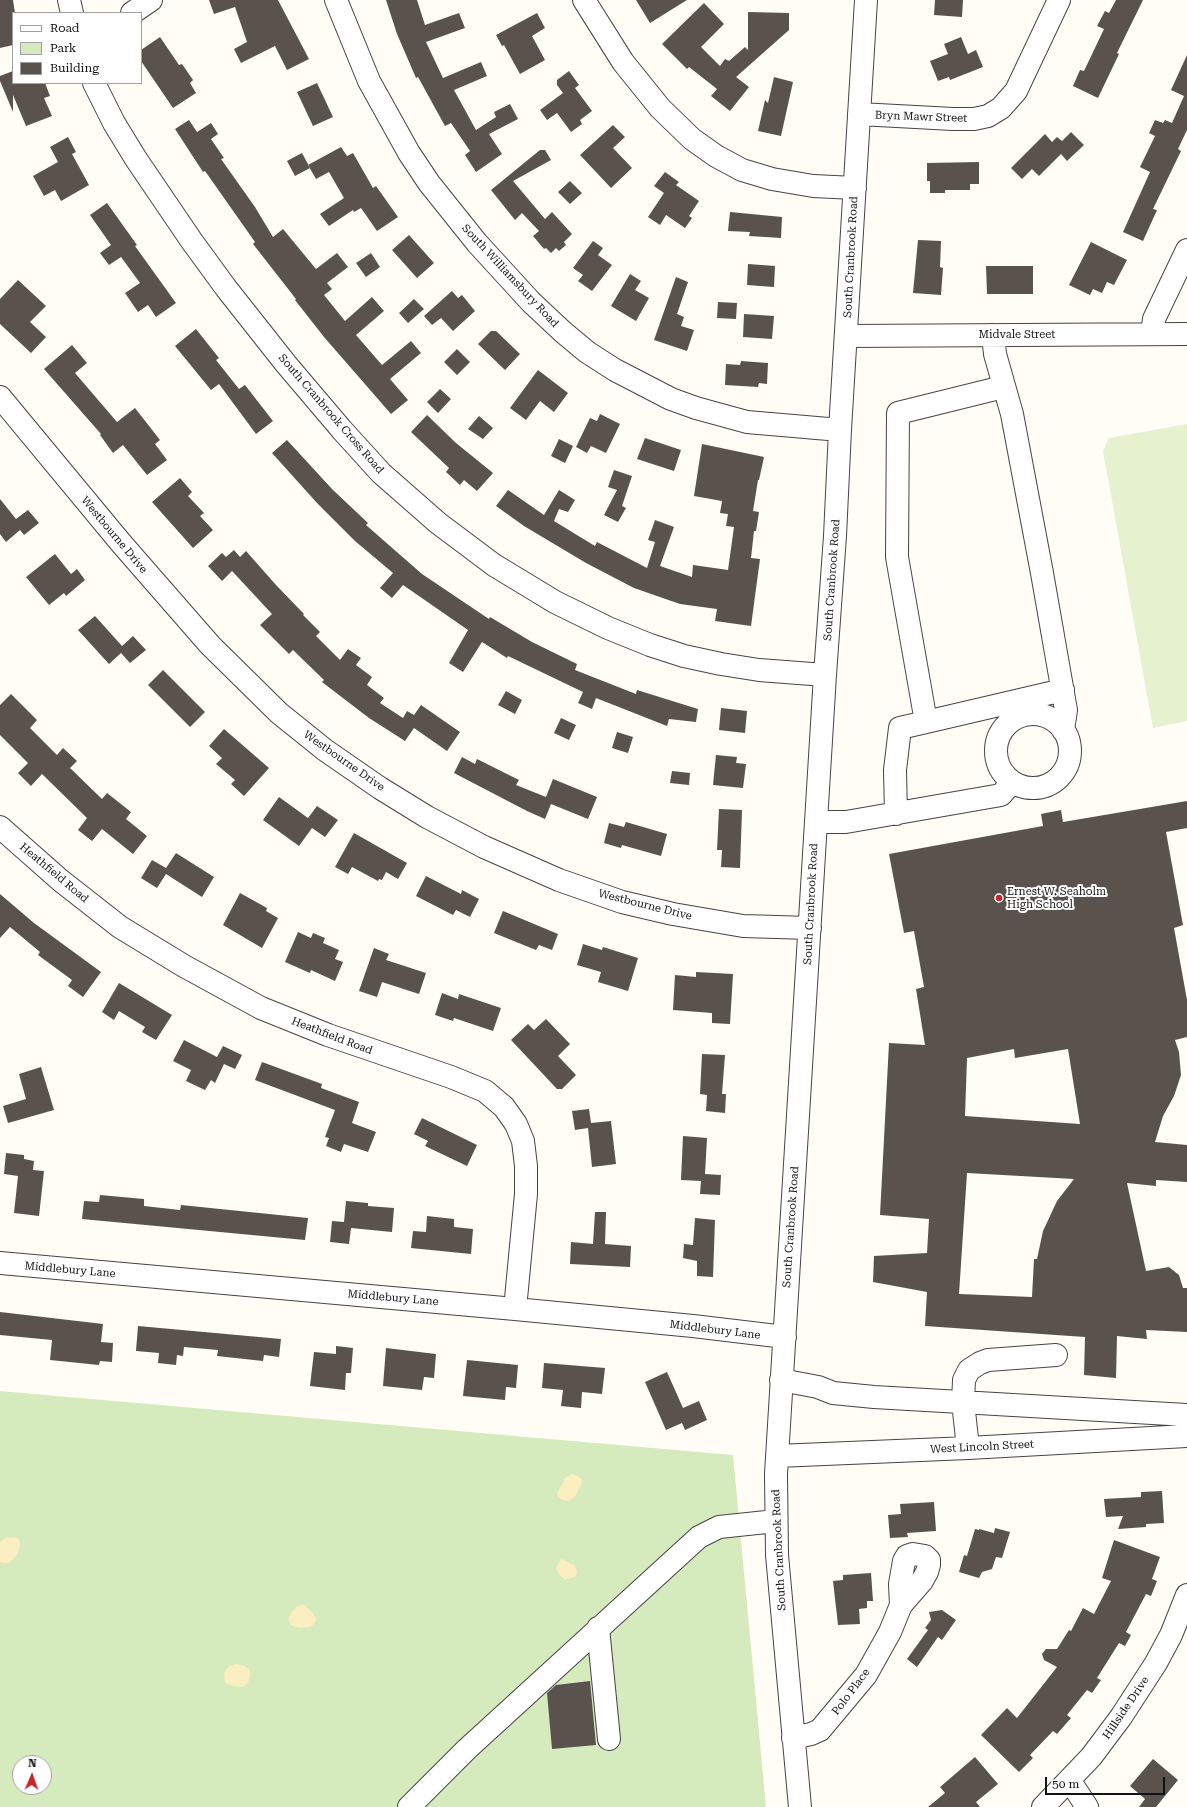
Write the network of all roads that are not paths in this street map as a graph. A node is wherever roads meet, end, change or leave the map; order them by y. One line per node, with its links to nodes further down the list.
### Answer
1 (69, 0): 7 (street)
2 (151, 0): 8 (street)
3 (336, 0): 19 (street, South Williamsbury Road)
4 (584, 0): 11 (street)
5 (866, 0): 10 (street, South Cranbrook Road)
6 (1059, 0): 10 (street, Bryn Mawr Street)
7 (72, 12)
8 (133, 12)
9 (94, 84): 20 (street, South Cranbrook Cross Road)
10 (859, 114): 11 (street, South Cranbrook Road)
11 (855, 188): 16 (street, South Cranbrook Road)
12 (1187, 250): 13 (street)
13 (1152, 334): 14 (street, Midvale Street); 15 (street, Midvale Street)
14 (1187, 334)
15 (993, 335): 16 (street, Midvale Street); 17 (street)
16 (847, 336): 19 (street, South Cranbrook Road)
17 (1003, 387): 21 (street); 22 (street)
18 (0, 397): 28 (street, Westbourne Drive)
19 (840, 430): 20 (street, South Cranbrook Road)
20 (825, 675): 26 (street, South Cranbrook Road)
21 (1063, 690): 22 (street); 23 (street)
22 (926, 722): 25 (street)
23 (1063, 730): 24 (street); 24 (street)
24 (1012, 782): 25 (street)
25 (896, 814): 26 (street)
26 (816, 822): 28 (street, South Cranbrook Road)
27 (0, 827): 30 (street, Heathfield Road)
28 (810, 928): 31 (street, South Cranbrook Road)
29 (0, 1263): 30 (street, Middlebury Lane)
30 (515, 1309): 31 (street, Middlebury Lane)
31 (785, 1337): 33 (street, South Cranbrook Road)
32 (1056, 1355): 34 (street)
33 (781, 1380): 34 (street); 38 (street, South Cranbrook Road)
34 (963, 1402): 35 (street); 37 (street)
35 (1187, 1415)
36 (1187, 1436): 37 (street, West Lincoln Street)
37 (968, 1448): 38 (street, West Lincoln Street)
38 (777, 1456): 39 (street, South Cranbrook Road)
39 (776, 1521): 42 (street); 43 (street, South Cranbrook Road)
40 (1187, 1595): 45 (street, Hillside Drive)
41 (902, 1605): 43 (street, Polo Place)
42 (598, 1628): 44 (street); 46 (street)
43 (793, 1738): 47 (street, South Cranbrook Road)
44 (609, 1739)
45 (1070, 1781): 48 (street, Hillside Drive); 49 (street)
46 (408, 1807)
47 (800, 1807)
48 (1043, 1807)
49 (1087, 1807)

